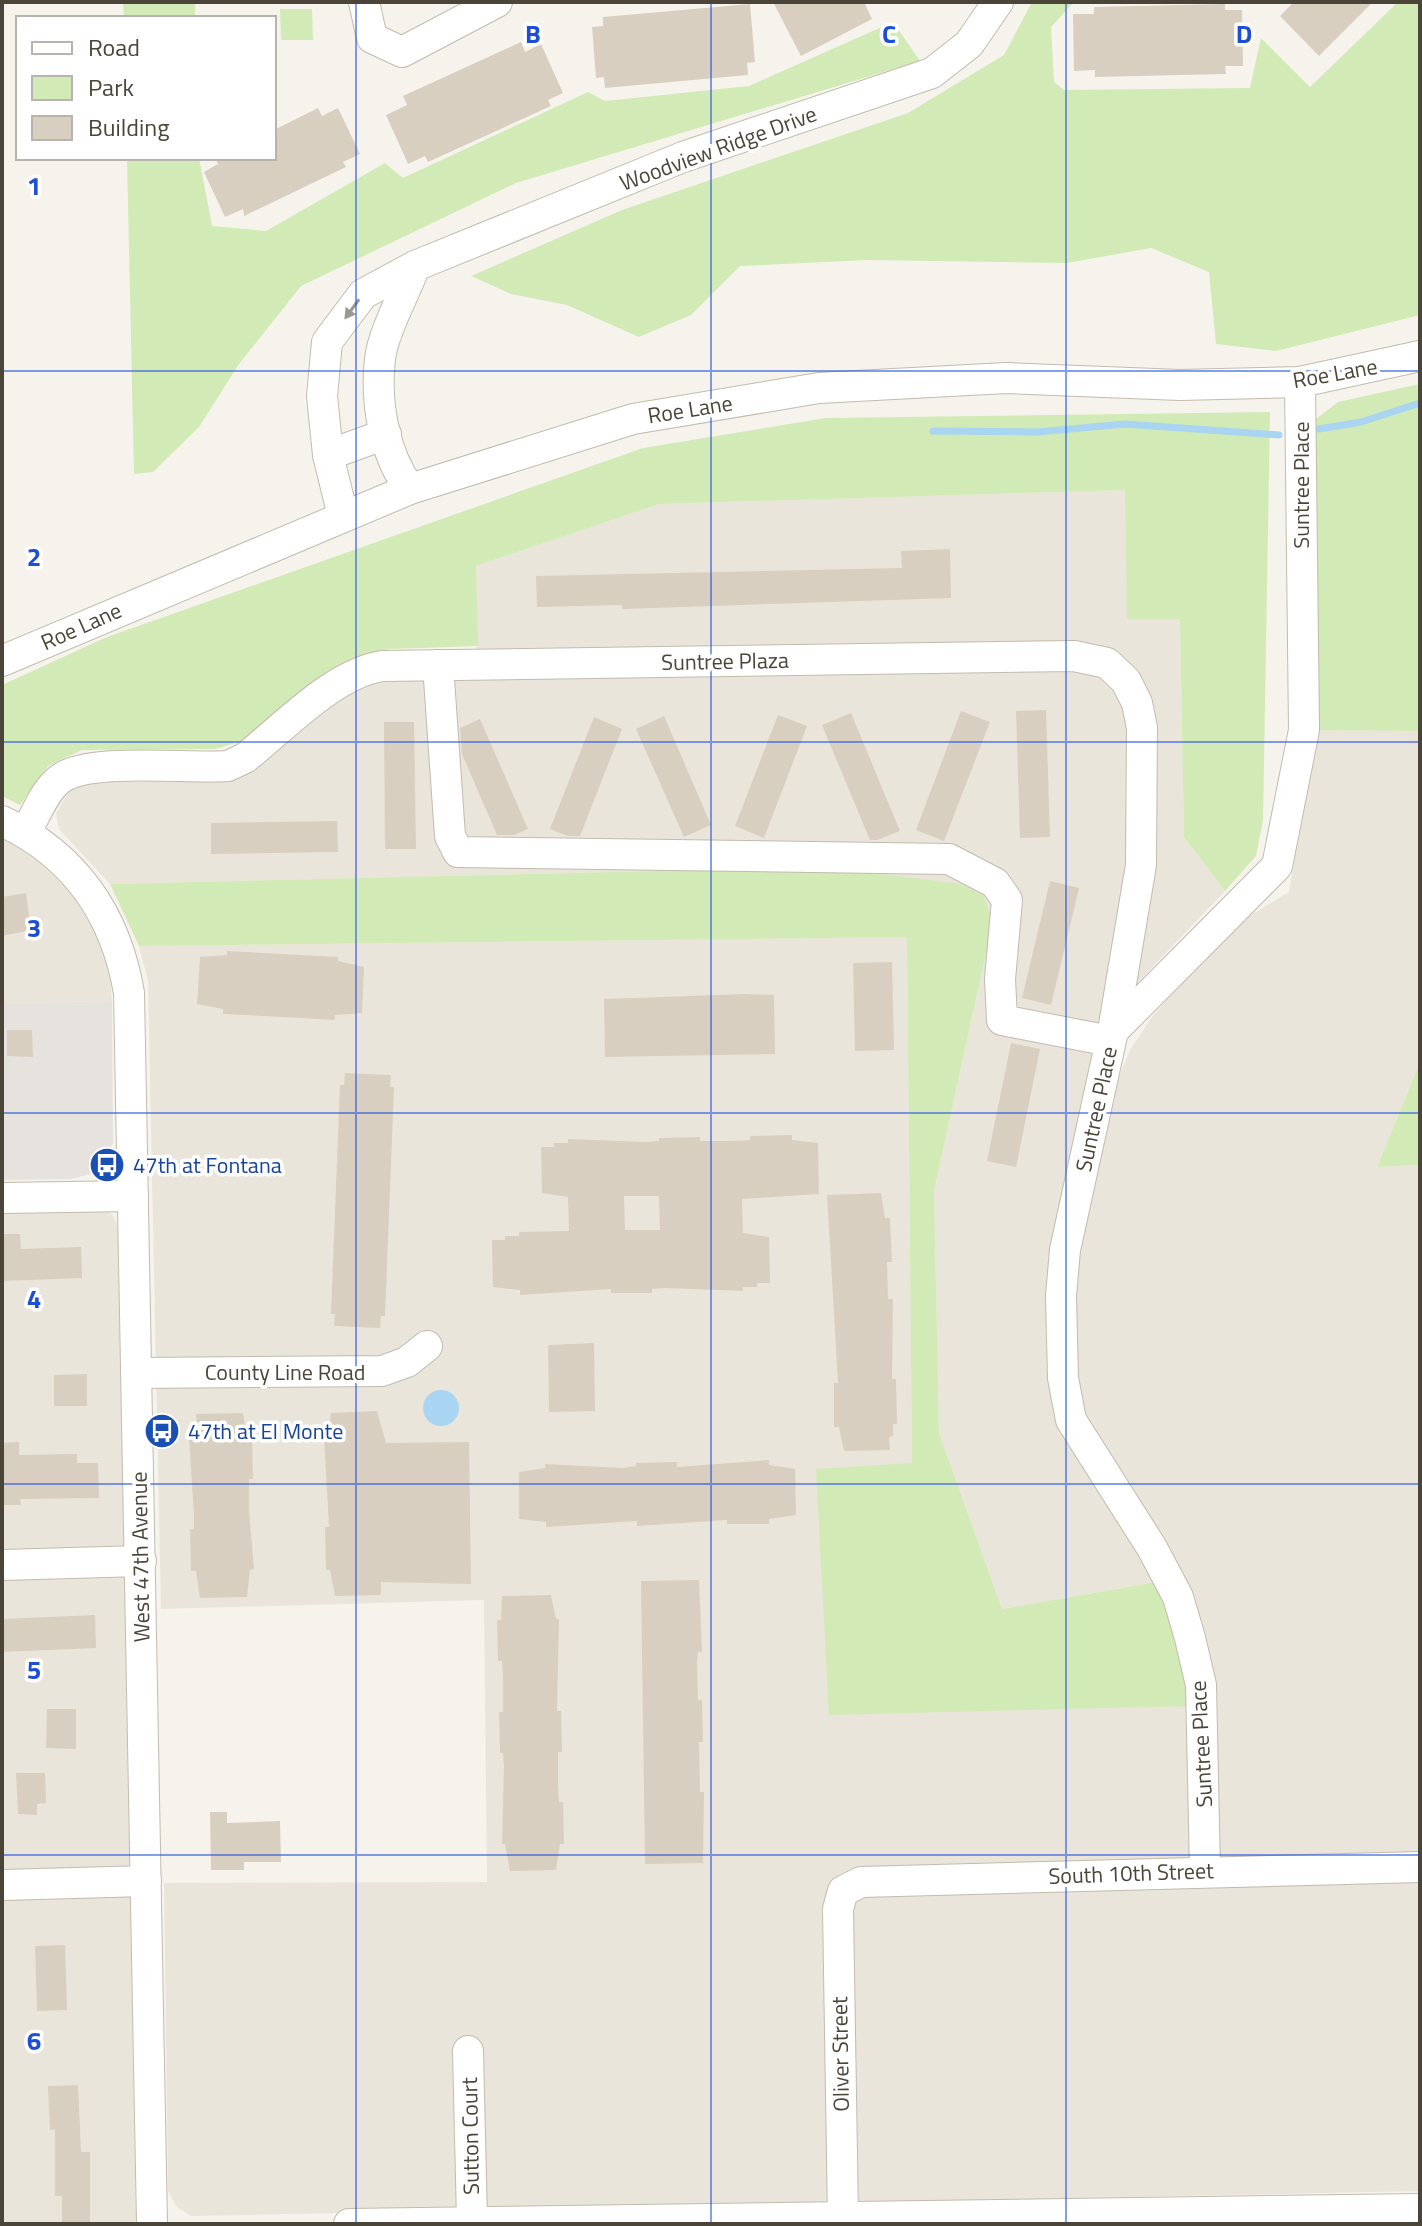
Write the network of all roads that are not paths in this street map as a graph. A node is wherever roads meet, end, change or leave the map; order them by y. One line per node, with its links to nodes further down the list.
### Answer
1 (364, 2): 2 (street)
2 (497, 2)
3 (998, 2): 4 (street, Woodview Ridge Drive)
4 (415, 266): 7 (street); 8 (street, Woodview Ridge Drive, one-way to 8)
5 (1420, 356): 6 (street, Roe Lane)
6 (1300, 382): 9 (street, Roe Lane); 14 (street, Suntree Place)
7 (386, 434): 8 (street); 9 (street)
8 (328, 455): 10 (street, Woodview Ridge Drive)
9 (410, 489): 10 (street, Roe Lane)
10 (343, 516): 11 (street, Roe Lane)
11 (2, 661)
12 (438, 665): 13 (street, Suntree Plaza); 14 (street); 14 (street, Suntree Plaza)
13 (14, 826): 15 (street, West 47th Avenue)
14 (1112, 1036): 22 (street, Suntree Place)
15 (133, 1196): 16 (street); 18 (street, West 47th Avenue)
16 (2, 1198)
17 (427, 1346): 18 (street, County Line Road)
18 (136, 1373): 19 (street, West 47th Avenue)
19 (141, 1561): 20 (street); 23 (street, West 47th Avenue)
20 (2, 1565)
21 (1420, 1867): 22 (street, South 10th Street)
22 (1205, 1871): 25 (street, South 10th Street)
23 (146, 1881): 24 (street); 30 (street, West 47th Avenue)
24 (2, 1885)
25 (843, 1891): 28 (street, Oliver Street)
26 (468, 2051): 29 (street, Sutton Court)
27 (1420, 2209): 28 (street)
28 (843, 2218): 29 (street)
29 (472, 2221): 31 (street)
30 (152, 2224)
31 (349, 2224)

